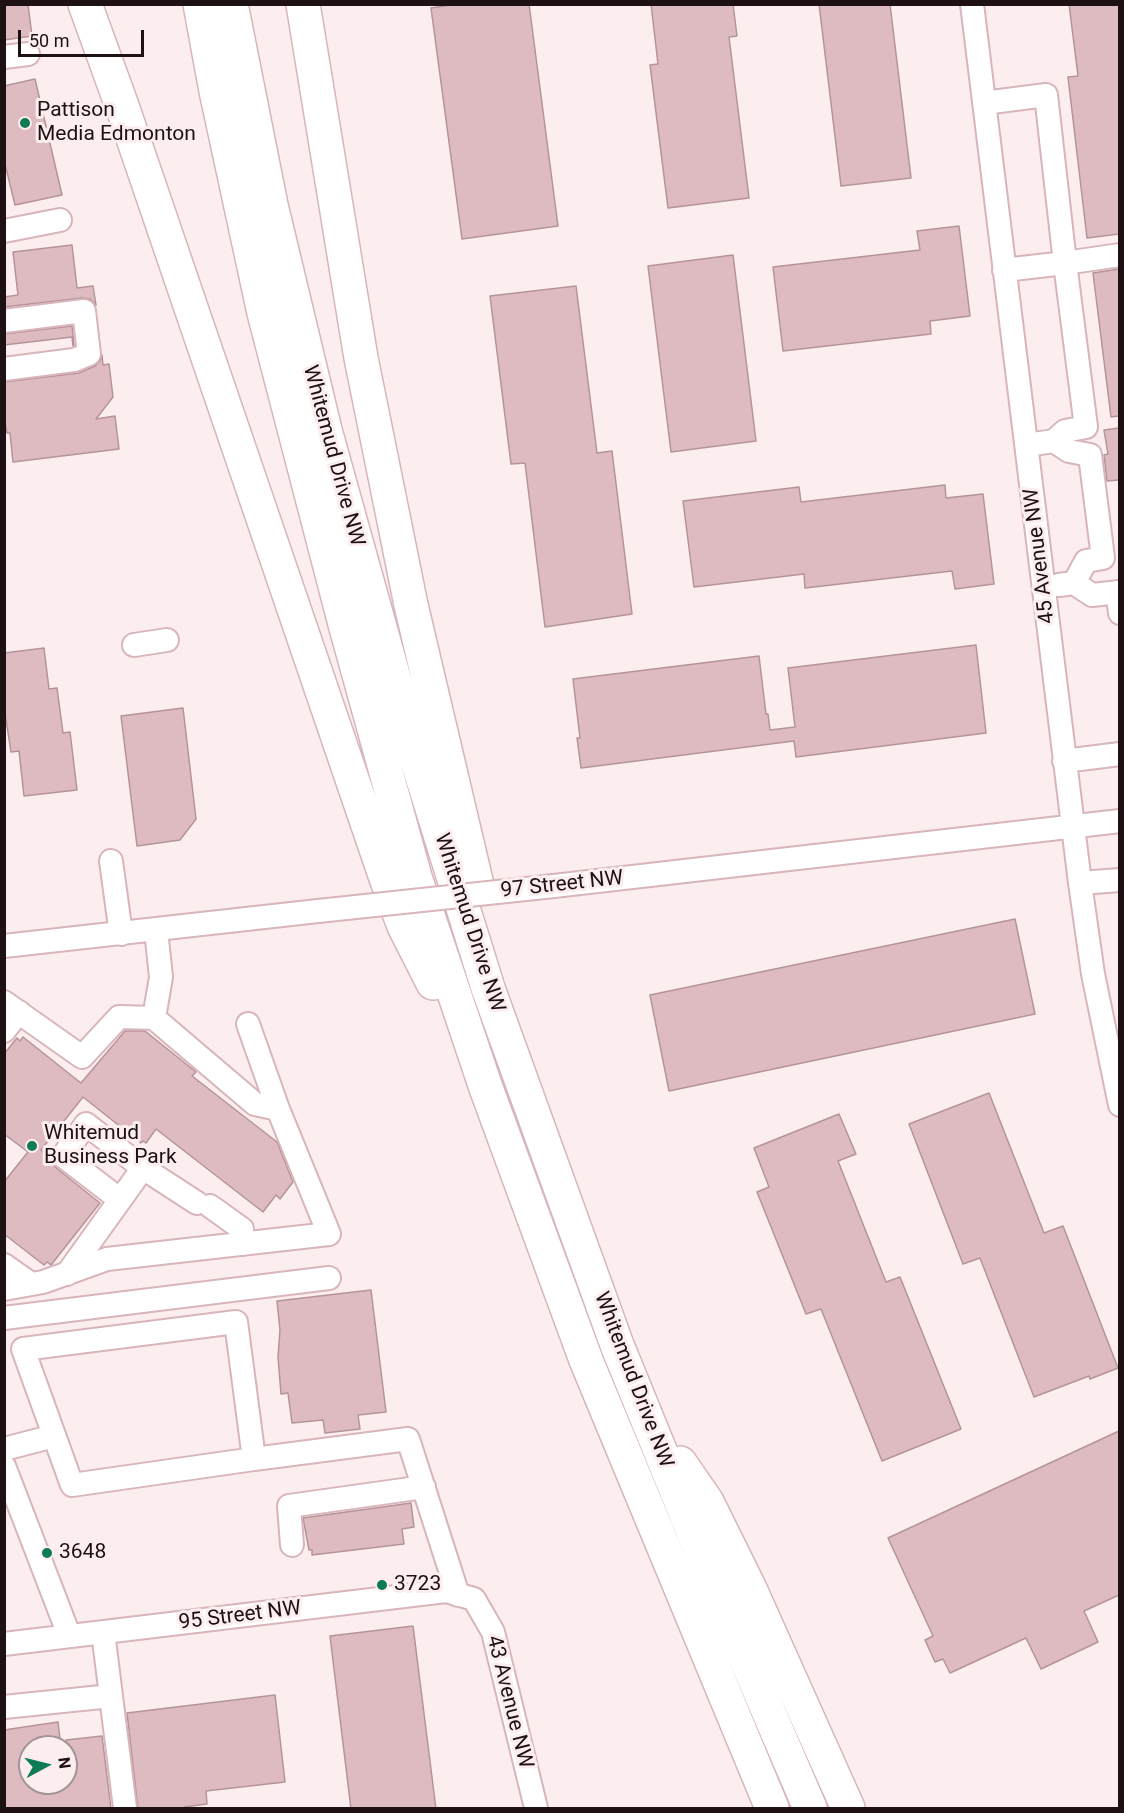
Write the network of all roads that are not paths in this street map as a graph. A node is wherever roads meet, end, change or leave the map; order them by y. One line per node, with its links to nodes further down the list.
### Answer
1 (86, 4): 10 (highway)
2 (94, 4): 10 (highway)
3 (200, 4): 42 (highway, Whitemud Drive NW)
4 (231, 4): 36 (highway, Whitemud Drive NW)
5 (303, 4): 36 (highway)
6 (972, 4): 9 (street, 45 Avenue NW)
7 (28, 54): 8 (street)
8 (4, 57)
9 (984, 103): 14 (street); 15 (street, 45 Avenue NW)
10 (122, 106): 42 (highway)
11 (60, 220): 12 (street)
12 (4, 231)
13 (1119, 255): 14 (street)
14 (1065, 263): 15 (street); 18 (street)
15 (1004, 270): 19 (street, 45 Avenue NW)
16 (4, 321): 17 (street)
17 (4, 369)
18 (1054, 441): 19 (street); 20 (street)
19 (1027, 445): 22 (street, 45 Avenue NW)
20 (1111, 557): 21 (street)
21 (1074, 584): 22 (street); 23 (street)
22 (1043, 587): 27 (street, 45 Avenue NW)
23 (1119, 599)
24 (167, 640): 25 (street)
25 (134, 645)
26 (1119, 754): 27 (street)
27 (1064, 761): 29 (street, 45 Avenue NW)
28 (1119, 821): 29 (street, 97 Street NW)
29 (1072, 827): 32 (street, 45 Avenue NW); 33 (street, 97 Street NW, bridge)
30 (111, 861): 34 (street)
31 (1119, 880): 32 (street)
32 (1080, 884): 38 (street, 45 Avenue NW)
33 (156, 930): 34 (street, 97 Street NW); 39 (street)
34 (120, 934): 35 (street, 97 Street NW)
35 (4, 946)
36 (488, 988): 54 (highway, Whitemud Drive NW)
37 (12, 1007): 39 (street); 41 (street)
38 (1110, 1009): 43 (street, 45 Avenue NW)
39 (154, 1018): 44 (street)
40 (248, 1024): 44 (street)
41 (4, 1031)
42 (486, 1089): 68 (highway, Whitemud Drive NW)
43 (1119, 1105)
44 (278, 1109): 47 (street)
45 (143, 1168): 46 (street); 46 (street); 47 (street)
46 (119, 1199): 49 (street)
47 (243, 1244): 49 (street)
48 (4, 1265): 51 (street)
49 (67, 1274): 51 (street)
50 (329, 1278): 53 (street)
51 (31, 1284): 52 (street)
52 (4, 1289)
53 (4, 1318)
54 (645, 1414): 71 (highway, Whitemud Drive NW); 72 (highway)
55 (54, 1436): 56 (street); 57 (street); 57 (street)
56 (4, 1449)
57 (254, 1459): 59 (street, 43 Avenue NW)
58 (4, 1466): 60 (street)
59 (424, 1487): 61 (street); 62 (street, 43 Avenue NW)
60 (13, 1516): 64 (street)
61 (292, 1545)
62 (466, 1597): 63 (street, 95 Street NW); 70 (street, 43 Avenue NW)
63 (104, 1632): 64 (street, 95 Street NW); 66 (street)
64 (69, 1635): 65 (street, 95 Street NW)
65 (4, 1644)
66 (111, 1696): 67 (street); 69 (street)
67 (4, 1707)
68 (771, 1807)
69 (125, 1809)
70 (536, 1809)
71 (810, 1809)
72 (848, 1809)

